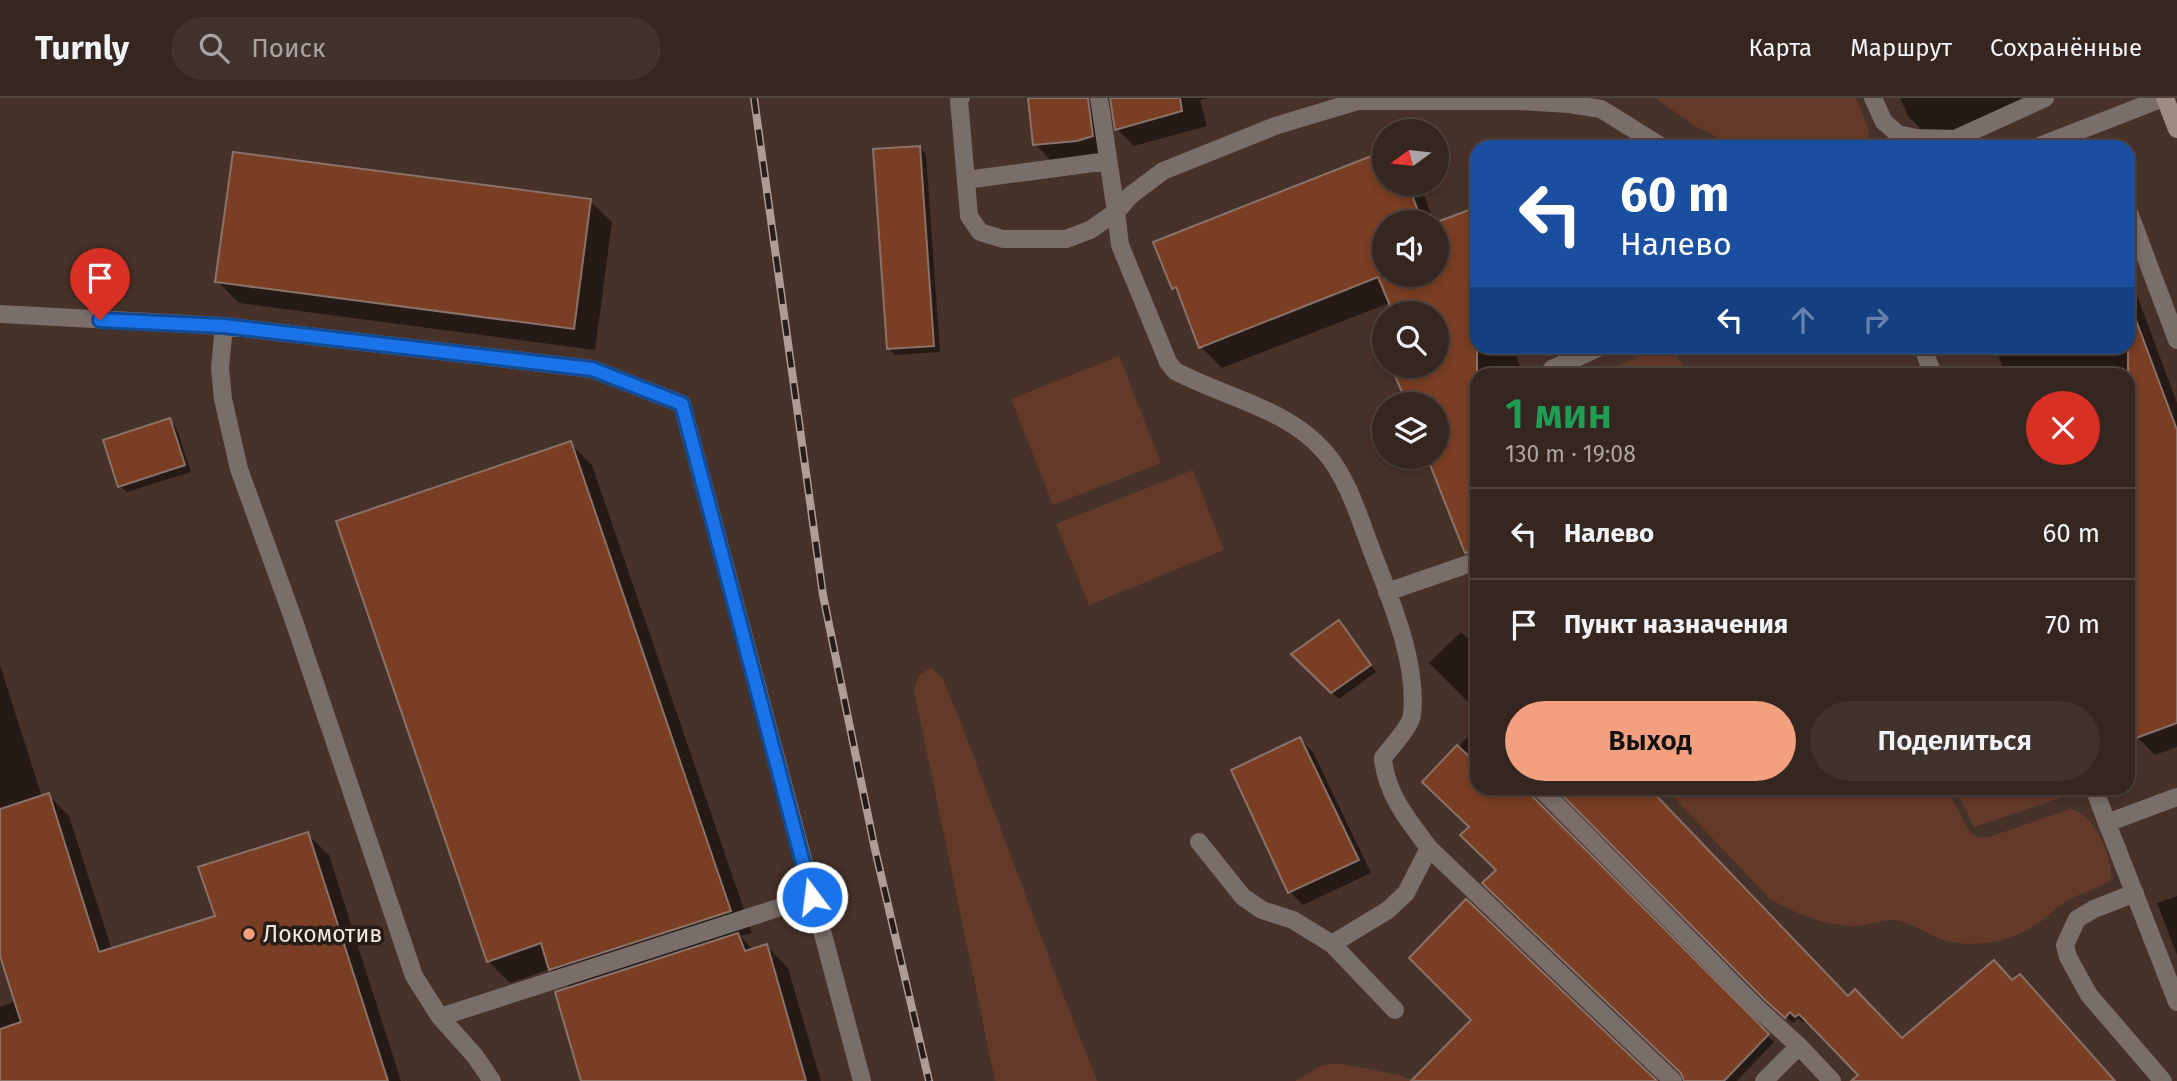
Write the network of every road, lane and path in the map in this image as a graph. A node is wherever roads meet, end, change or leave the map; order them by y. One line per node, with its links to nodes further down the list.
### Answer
1 (961, 98): 11 (lane)
2 (1099, 98): 10 (lane)
3 (1873, 98): 4 (lane)
4 (2045, 98)
5 (2164, 98): 7 (main road); 9 (lane)
6 (1358, 100): 8 (lane); 12 (lane)
7 (2177, 129)
8 (1651, 140)
9 (2055, 140)
10 (1108, 161): 11 (lane); 12 (lane)
11 (966, 180): 12 (lane)
12 (1116, 212): 20 (lane)
13 (2135, 229): 16 (lane)
14 (0, 314): 15 (lane)
15 (224, 326): 28 (lane); 32 (lane)
16 (2177, 340)
17 (1585, 354): 18 (lane)
18 (1554, 368)
19 (1470, 563): 20 (lane)
20 (1387, 592): 26 (lane)
21 (1547, 795): 33 (lane)
22 (2097, 795): 24 (lane)
23 (2177, 797): 24 (lane)
24 (2107, 822): 27 (lane)
25 (1199, 842): 29 (lane)
26 (1429, 848): 29 (lane); 36 (lane)
27 (2135, 893): 30 (lane); 39 (lane)
28 (812, 897): 32 (lane); 35 (lane)
29 (1332, 944): 31 (lane)
30 (2177, 1002)
31 (1395, 1010)
32 (440, 1017): 34 (lane)
33 (1799, 1046): 37 (lane); 38 (lane)
34 (492, 1081)
35 (862, 1081)
36 (1673, 1081)
37 (1764, 1081)
38 (1832, 1081)
39 (2164, 1081)

